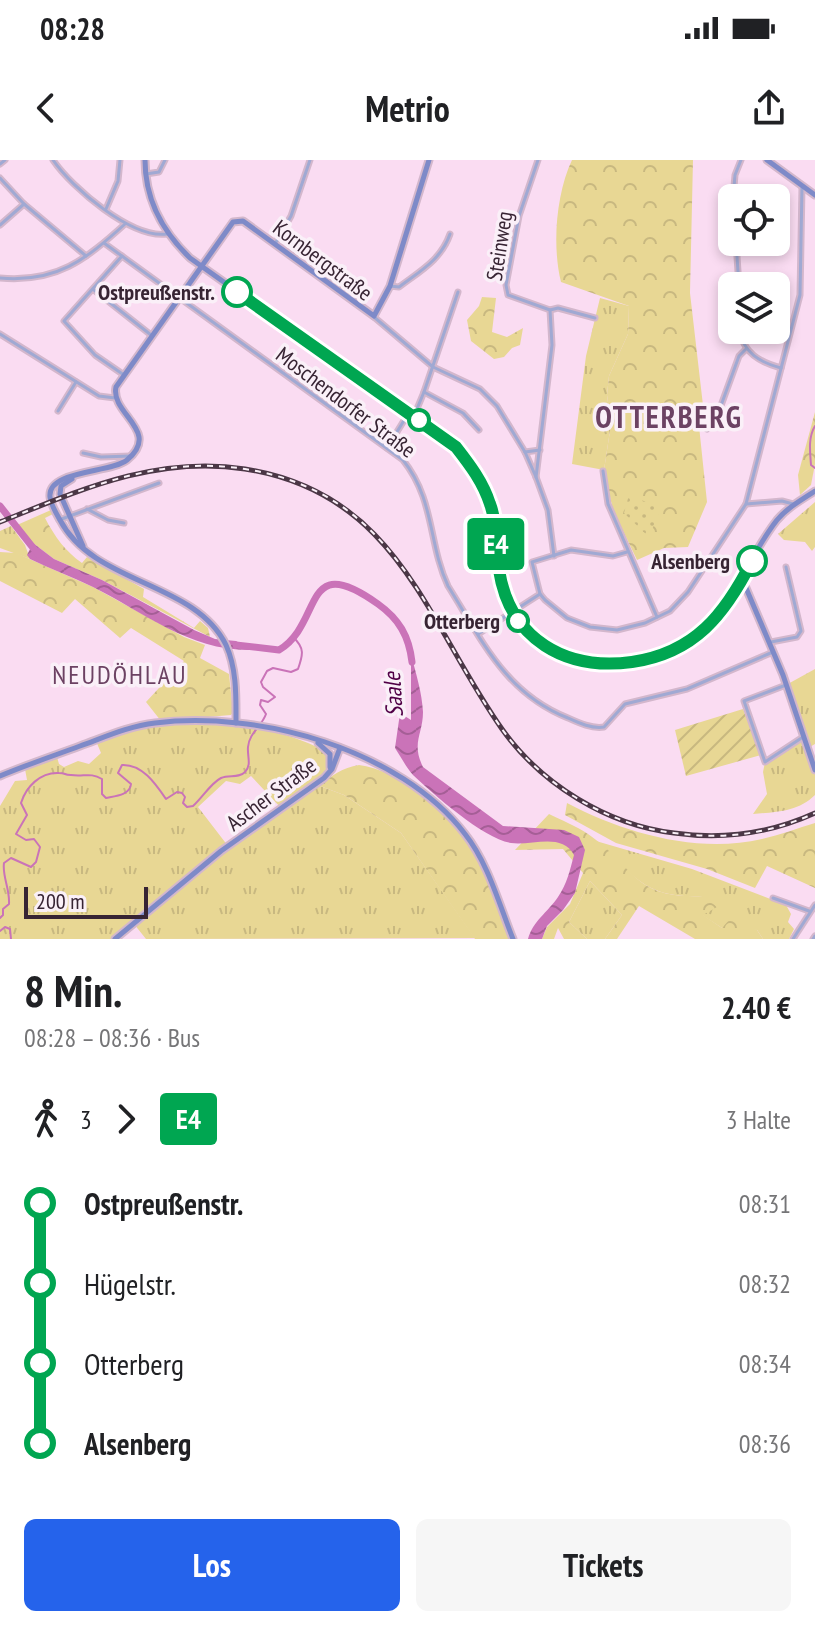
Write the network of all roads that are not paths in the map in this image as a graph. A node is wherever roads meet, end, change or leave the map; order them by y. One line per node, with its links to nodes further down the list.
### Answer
1 (5, 160): 11 (street)
2 (53, 160): 18 (street)
3 (120, 160): 18 (street)
4 (145, 160): 12 (street)
5 (165, 160): 12 (street)
6 (310, 160): 24 (street)
7 (429, 160): 29 (street)
8 (538, 160): 33 (street, Steinweg)
9 (741, 160): 14 (street)
10 (767, 160): 15 (street)
11 (0, 164)
12 (146, 174): 21 (street)
13 (0, 178): 17 (street)
14 (734, 184)
15 (802, 186): 16 (street); 41 (street)
16 (815, 195)
17 (24, 204): 20 (street); 26 (street)
18 (106, 209): 19 (street)
19 (125, 224): 21 (street); 23 (street)
20 (0, 225)
21 (167, 234): 27 (street)
22 (450, 234): 29 (street)
23 (104, 243): 25 (street, Moschendorfer Straße); 26 (street)
24 (275, 244): 27 (street, Kornbergstraße); 34 (street, Kornbergstraße)
25 (122, 256): 30 (street); 32 (street, Moschendorfer Straße)
26 (87, 257): 28 (street)
27 (201, 267): 32 (street); 47 (street)
28 (0, 278)
29 (390, 286): 34 (street)
30 (94, 290): 37 (street); 42 (street)
31 (458, 292): 40 (street)
32 (178, 298): 37 (street); 50 (street, Moschendorfer Straße)
33 (550, 310): 35 (street, Steinweg); 51 (street)
34 (374, 316): 40 (street, Kornbergstraße)
35 (595, 318)
36 (0, 334): 43 (street)
37 (152, 335): 42 (street)
38 (744, 344): 39 (street)
39 (746, 349): 41 (street); 48 (street)
40 (433, 367): 44 (street); 52 (street, Kornbergstraße)
41 (781, 368): 60 (street)
42 (124, 375): 45 (street)
43 (76, 382): 45 (street); 46 (street)
44 (424, 392): 47 (street); 49 (street)
45 (115, 398): 54 (street)
46 (58, 411)
47 (411, 414): 50 (street); 72 (street)
48 (707, 429)
49 (479, 430)
50 (387, 448): 74 (street, Moschendorfer Straße)
51 (540, 450): 52 (street); 57 (street)
52 (525, 452): 57 (street, Kornbergstraße)
53 (83, 453): 54 (street)
54 (131, 456): 56 (street)
55 (603, 471): 67 (street)
56 (83, 474): 63 (street); 64 (street)
57 (536, 477): 68 (street, Kornbergstraße)
58 (159, 483): 62 (street)
59 (815, 491): 61 (street)
60 (746, 504): 61 (street); 73 (street)
61 (794, 505): 70 (street)
62 (87, 509): 63 (street); 65 (street)
63 (69, 516): 64 (street); 66 (street)
64 (59, 520): 66 (street)
65 (124, 523)
66 (85, 550): 78 (street)
67 (627, 552): 68 (street); 73 (street)
68 (554, 556): 71 (street)
69 (786, 567): 75 (street)
70 (741, 583): 72 (street); 75 (street)
71 (540, 594): 72 (street); 73 (street)
72 (512, 612): 74 (street)
73 (657, 617)
74 (478, 634): 76 (street, Moschendorfer Straße)
75 (769, 642): 76 (street)
76 (773, 652): 77 (street)
77 (786, 685): 79 (street); 79 (street)
78 (236, 723): 80 (street); 83 (street)
79 (803, 737): 82 (street)
80 (313, 740): 81 (street); 84 (street)
81 (340, 748): 84 (street, Ascher Straße); 89 (street, Ascher Straße)
82 (815, 770)
83 (0, 776)
84 (324, 778): 88 (street, Ascher Straße)
85 (773, 898): 87 (street)
86 (815, 905): 87 (street)
87 (809, 911): 90 (street)
88 (115, 939)
89 (513, 939)
90 (793, 939)

